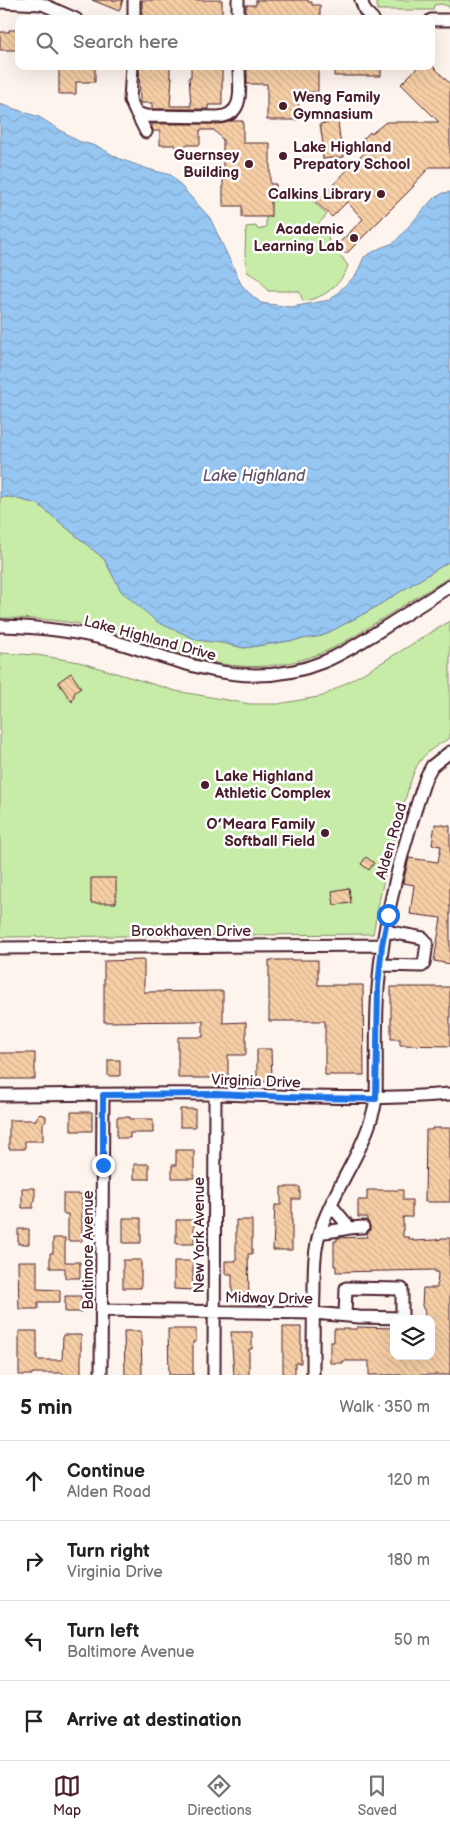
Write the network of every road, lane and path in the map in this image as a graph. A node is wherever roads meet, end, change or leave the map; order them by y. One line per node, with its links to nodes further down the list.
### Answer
1 (134, 0): 7 (street)
2 (238, 0): 8 (street)
3 (361, 0): 9 (street)
4 (0, 2): 5 (street)
5 (42, 2): 6 (street)
6 (68, 15)
7 (134, 15)
8 (238, 15)
9 (369, 15)
10 (435, 20): 11 (street)
11 (450, 20)
12 (132, 70): 14 (street)
13 (239, 70): 14 (street)
14 (137, 114): 15 (street)
15 (146, 132)
16 (450, 586): 17 (street, Lake Highland Drive)
17 (0, 626)
18 (450, 752): 19 (street, Alden Road)
19 (385, 931): 20 (street, Alden Road); 22 (street)
20 (382, 945): 21 (street, Brookhaven Drive); 22 (street, Alden Road)
21 (0, 948)
22 (380, 964): 27 (street, Alden Road)
23 (215, 1094): 26 (street, Virginia Drive); 27 (street, Virginia Drive); 33 (street, New York Avenue)
24 (450, 1094): 27 (street, Virginia Drive)
25 (0, 1095): 26 (street, Virginia Drive)
26 (103, 1095): 32 (street, Baltimore Avenue)
27 (376, 1099): 28 (street, Alden Road)
28 (331, 1205): 29 (street); 31 (street, Alden Road)
29 (349, 1227): 30 (street); 31 (street)
30 (363, 1227)
31 (320, 1232): 34 (street, Alden Road)
32 (102, 1310): 33 (street, Midway Drive); 38 (street, Baltimore Avenue)
33 (214, 1312): 34 (street, Midway Drive); 39 (street, New York Avenue)
34 (314, 1313): 36 (street, Midway Drive); 40 (street, Alden Road)
35 (402, 1315): 36 (street, Midway Drive)
36 (345, 1316): 37 (street, Midway Drive)
37 (390, 1318)
38 (101, 1375)
39 (214, 1375)
40 (313, 1375)

